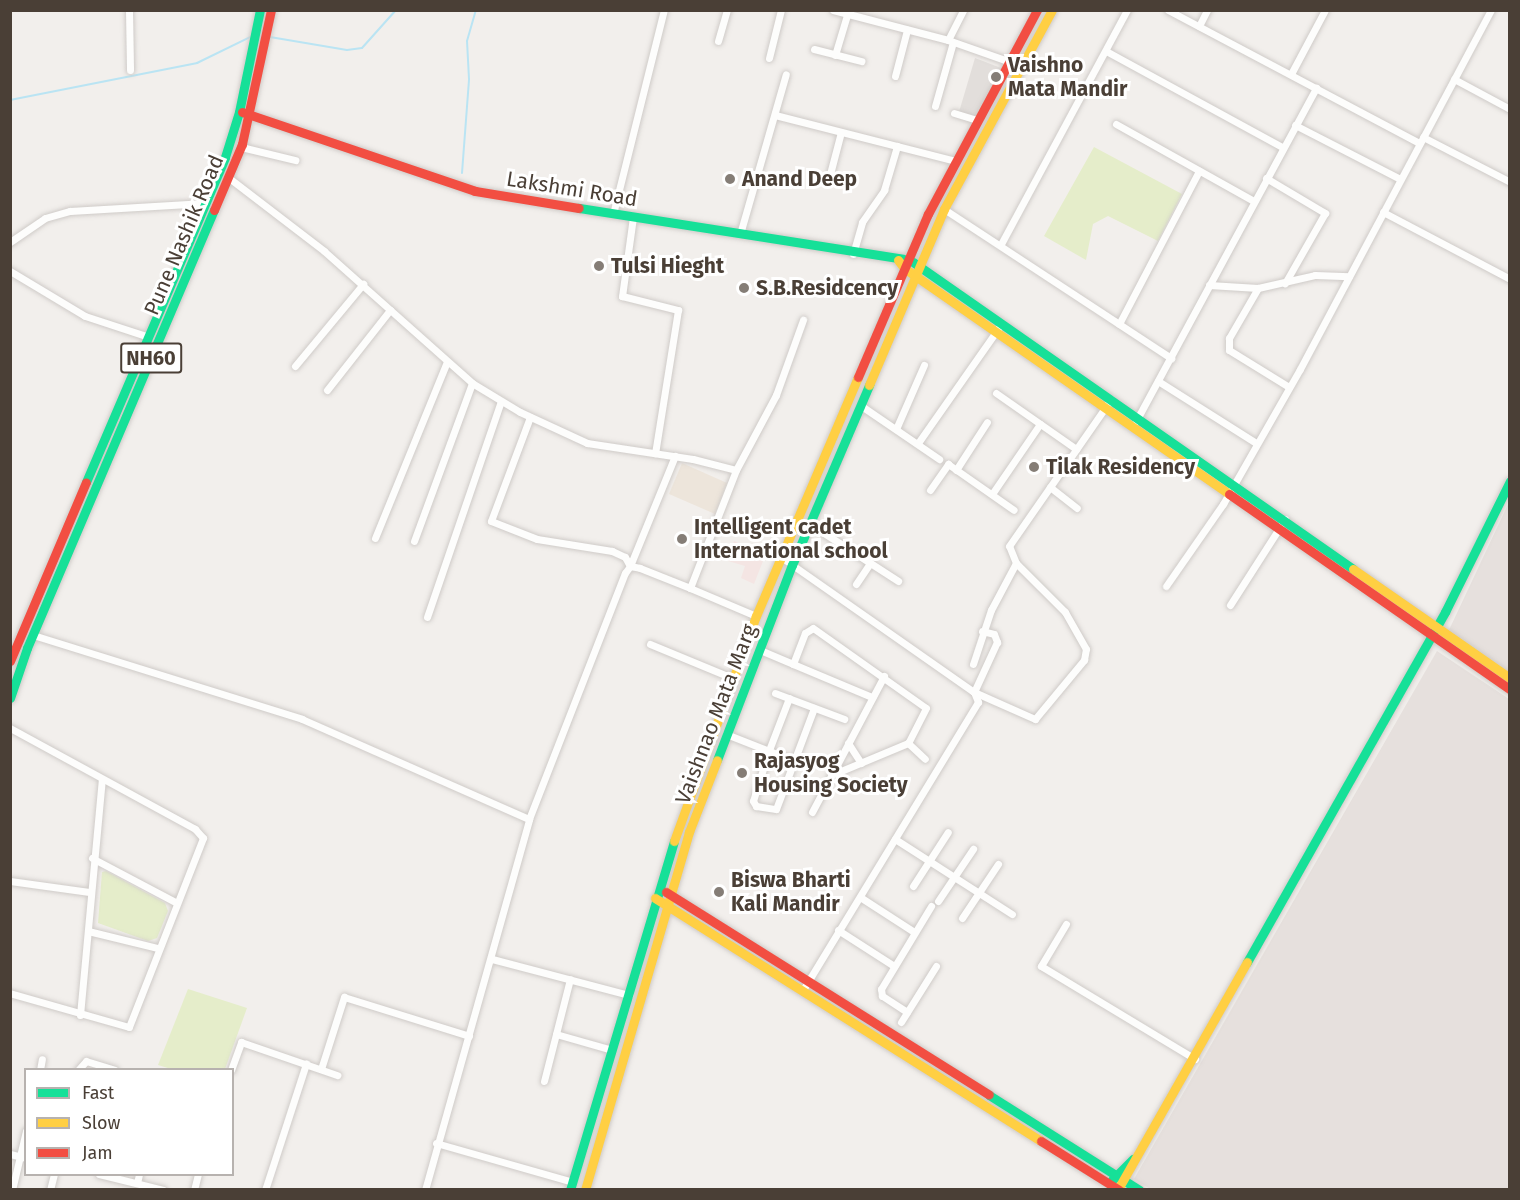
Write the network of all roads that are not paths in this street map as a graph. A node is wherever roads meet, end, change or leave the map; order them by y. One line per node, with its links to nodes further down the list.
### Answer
1 (129, 10): 28 (street)
2 (260, 10): 36 (main road, Pune Nashik Road / NH60)
3 (271, 10): 38 (main road, Pune Nashik Road / NH60)
4 (664, 10): 60 (street)
5 (727, 10): 19 (street)
6 (781, 10): 24 (street)
7 (832, 10): 16 (street)
8 (963, 10): 20 (street)
9 (1037, 10): 25 (main road, Vaishnao Mata Marg)
10 (1052, 10): 27 (main road, Vaishnao Mata Marg)
11 (1127, 10): 22 (street)
12 (1168, 10): 17 (street)
13 (1207, 10): 17 (street)
14 (1325, 10): 30 (street)
15 (1491, 10): 32 (street)
16 (847, 15): 18 (street); 23 (street)
17 (1199, 26): 30 (street)
18 (907, 30): 20 (street); 31 (street)
19 (718, 41)
20 (950, 41): 25 (street); 34 (street)
21 (814, 49): 23 (street)
22 (1106, 51): 47 (street); 64 (street)
23 (835, 55): 26 (street)
24 (769, 58)
25 (1010, 61): 27 (street); 40 (main road, Vaishnao Mata Marg)
26 (861, 62)
27 (1022, 66): 58 (main road, Vaishnao Mata Marg)
28 (130, 70)
29 (786, 74): 39 (street)
30 (1291, 74): 33 (street)
31 (895, 76)
32 (1454, 79): 35 (street); 44 (street)
33 (1316, 88): 42 (street); 44 (street)
34 (935, 106)
35 (1509, 109)
36 (239, 112): 38 (main road, Lakshmi Road); 57 (main road, Pune Nashik Road / NH60)
37 (954, 113): 40 (street)
38 (250, 114): 46 (main road, Pune Nashik Road / NH60); 60 (main road, Lakshmi Road)
39 (775, 115): 43 (street); 62 (street)
40 (977, 120): 49 (main road, Vaishnao Mata Marg)
41 (1116, 124): 50 (street)
42 (1295, 125): 47 (street); 54 (street)
43 (842, 132): 45 (street); 51 (street)
44 (1421, 140): 54 (street); 55 (street)
45 (897, 146): 49 (street); 65 (street)
46 (241, 147): 48 (street); 52 (main road, Pune Nashik Road / NH60)
47 (1282, 147): 53 (street)
48 (295, 160)
49 (956, 161): 66 (main road, Vaishnao Mata Marg)
50 (1199, 171): 56 (street); 78 (street)
51 (830, 174)
52 (229, 178): 73 (street); 133 (main road, Pune Nashik Road / NH60)
53 (1266, 178): 56 (street); 72 (street)
54 (1400, 179): 59 (street)
55 (1509, 182)
56 (1254, 201): 74 (street)
57 (206, 203): 63 (street); 80 (main road, Pune Nashik Road / NH60)
58 (944, 209): 64 (street); 67 (main road, Vaishnao Mata Marg)
59 (1383, 212): 70 (street); 71 (street)
60 (613, 214): 61 (main road, Lakshmi Road)
61 (633, 218): 62 (main road, Lakshmi Road); 101 (street)
62 (740, 234): 65 (main road, Lakshmi Road)
63 (10, 242)
64 (1001, 244): 78 (street)
65 (853, 254): 66 (main road, Lakshmi Road)
66 (903, 263): 67 (main road); 69 (main road); 119 (main road, Vaishnao Mata Marg)
67 (918, 265): 69 (main road, Vaishnao Mata Marg); 79 (main road)
68 (10, 271): 80 (street)
69 (914, 274): 79 (main road); 92 (main road, Vaishnao Mata Marg)
70 (1349, 276): 72 (street); 87 (street)
71 (1509, 279)
72 (1285, 283): 75 (street)
73 (363, 284): 76 (street); 84 (street)
74 (1209, 285): 75 (street); 81 (street)
75 (1258, 288): 87 (street)
76 (390, 310): 82 (street); 88 (street)
77 (803, 320): 104 (street)
78 (1119, 324): 81 (street)
79 (1000, 327): 91 (main road); 98 (street)
80 (148, 337): 136 (main road, Pune Nashik Road / NH60)
81 (1170, 358): 85 (street)
82 (447, 362): 86 (street); 117 (street)
83 (924, 365): 97 (street)
84 (295, 366)
85 (1158, 381): 95 (street); 99 (street)
86 (472, 383): 90 (street); 118 (street)
87 (1289, 387): 99 (street)
88 (327, 390)
89 (996, 393): 96 (street)
90 (501, 401): 93 (street); 130 (street)
91 (1108, 403): 95 (main road); 100 (street)
92 (860, 405): 97 (street); 115 (main road, Vaishnao Mata Marg)
93 (530, 417): 101 (street); 123 (street)
94 (987, 422): 105 (street)
95 (1136, 422): 107 (main road); 111 (main road)
96 (1040, 424): 100 (street); 110 (street)
97 (896, 429): 98 (street)
98 (918, 443): 103 (street)
99 (1256, 443): 107 (street)
100 (1077, 449): 108 (street)
101 (655, 453): 102 (street)
102 (675, 456): 104 (street); 123 (street)
103 (939, 459)
104 (736, 470): 127 (street)
105 (956, 470): 109 (street); 110 (street)
106 (1509, 481): 131 (main road)
107 (1235, 483): 111 (street); 114 (main road)
108 (1050, 487): 112 (street); 121 (street)
109 (930, 490)
110 (992, 494): 113 (street)
111 (1229, 494): 116 (main road); 126 (street)
112 (1077, 508)
113 (1014, 510)
114 (1285, 519): 116 (street); 131 (main road)
115 (810, 524): 120 (street); 122 (main road, Vaishnao Mata Marg)
116 (1279, 529): 128 (street); 131 (main road)
117 (375, 538)
118 (414, 541)
119 (781, 557): 122 (street); 129 (main road, Vaishnao Mata Marg)
120 (870, 562): 124 (street); 125 (street)
121 (1016, 563): 132 (street); 143 (street)
122 (792, 565): 135 (main road, Vaishnao Mata Marg); 143 (street)
123 (630, 566): 127 (street); 161 (street)
124 (898, 581)
125 (856, 585)
126 (1166, 586)
127 (690, 588): 129 (street)
128 (1230, 605)
129 (756, 615): 140 (main road, Vaishnao Mata Marg)
130 (427, 617)
131 (1434, 630): 141 (main road); 142 (main road); 203 (main road)
132 (982, 631): 138 (street); 143 (street)
133 (33, 635): 146 (main road, Pune Nashik Road / NH60); 161 (street)
134 (650, 644): 140 (street)
135 (760, 650): 137 (street); 151 (main road, Vaishnao Mata Marg)
136 (10, 661)
137 (793, 664): 139 (street); 145 (street)
138 (973, 664)
139 (884, 676): 145 (street); 153 (street)
140 (732, 678): 171 (main road, Vaishnao Mata Marg)
141 (1509, 678)
142 (1509, 689)
143 (974, 692): 163 (street)
144 (775, 693): 147 (street)
145 (872, 697): 152 (street)
146 (10, 698)
147 (789, 698): 148 (street); 154 (street)
148 (814, 708): 149 (street); 156 (street)
149 (844, 719)
150 (10, 728): 159 (street)
151 (726, 734): 154 (street); 174 (main road, Vaishnao Mata Marg)
152 (848, 743): 157 (street); 158 (street)
153 (908, 743): 155 (street); 157 (street)
154 (769, 750): 156 (street); 156 (street)
155 (925, 759)
156 (792, 760)
157 (861, 763): 158 (street)
158 (831, 775): 160 (street)
159 (102, 779): 165 (street); 178 (street)
160 (812, 812)
161 (530, 819): 188 (street)
162 (948, 831): 166 (street)
163 (895, 839): 166 (street); 175 (street)
164 (973, 849): 168 (street)
165 (93, 858): 172 (street); 178 (street)
166 (929, 861): 168 (street); 170 (street)
167 (998, 864): 173 (street)
168 (955, 878): 173 (street); 177 (street)
169 (10, 881): 172 (street)
170 (913, 886)
171 (659, 887): 174 (main road); 176 (main road, Vaishnao Mata Marg)
172 (89, 892): 185 (street)
173 (978, 892): 181 (street); 182 (street)
174 (671, 895): 179 (main road, Vaishnao Mata Marg); 192 (main road)
175 (860, 897): 184 (street); 186 (street)
176 (656, 898): 179 (main road); 195 (main road, Vaishnao Mata Marg)
177 (938, 901)
178 (177, 903): 187 (street)
179 (668, 906): 193 (main road); 230 (main road, Vaishnao Mata Marg)
180 (931, 906): 186 (street)
181 (1012, 914)
182 (962, 918)
183 (1066, 924): 203 (street)
184 (838, 930): 189 (street); 192 (street)
185 (88, 932): 187 (street); 197 (street)
186 (914, 932): 189 (street)
187 (158, 948): 197 (street)
188 (492, 958): 191 (street); 200 (street)
189 (894, 966): 196 (street)
190 (936, 966): 196 (street)
191 (570, 979): 195 (street); 199 (street)
192 (807, 981): 193 (street); 216 (main road)
193 (802, 991): 222 (main road)
194 (10, 993): 197 (street)
195 (629, 995): 201 (main road, Vaishnao Mata Marg)
196 (907, 1012): 198 (street)
197 (80, 1015)
198 (901, 1022)
199 (556, 1034): 201 (street); 211 (street)
200 (469, 1036): 209 (street); 212 (street)
201 (612, 1050): 223 (main road, Vaishnao Mata Marg)
202 (42, 1059): 205 (street)
203 (1195, 1059): 215 (main road)
204 (306, 1064): 208 (street); 209 (street); 228 (street)
205 (40, 1068)
206 (80, 1068): 207 (street)
207 (109, 1068)
208 (232, 1068)
209 (321, 1069): 210 (street)
210 (336, 1074)
211 (543, 1081)
212 (436, 1143): 223 (street); 229 (street)
213 (10, 1154): 214 (street)
214 (23, 1157): 226 (street)
215 (1133, 1159): 216 (main road); 220 (main road)
216 (1115, 1174): 220 (main road); 222 (main road)
217 (107, 1176): 219 (street)
218 (139, 1176): 221 (street)
219 (124, 1180): 221 (street); 227 (street)
220 (1124, 1180): 225 (main road); 231 (main road)
221 (137, 1183): 224 (street)
222 (1109, 1184): 225 (main road)
223 (572, 1186)
224 (159, 1189)
225 (1118, 1189)
226 (12, 1190)
227 (122, 1190)
228 (264, 1190)
229 (424, 1190)
230 (585, 1190)
231 (1139, 1190)

